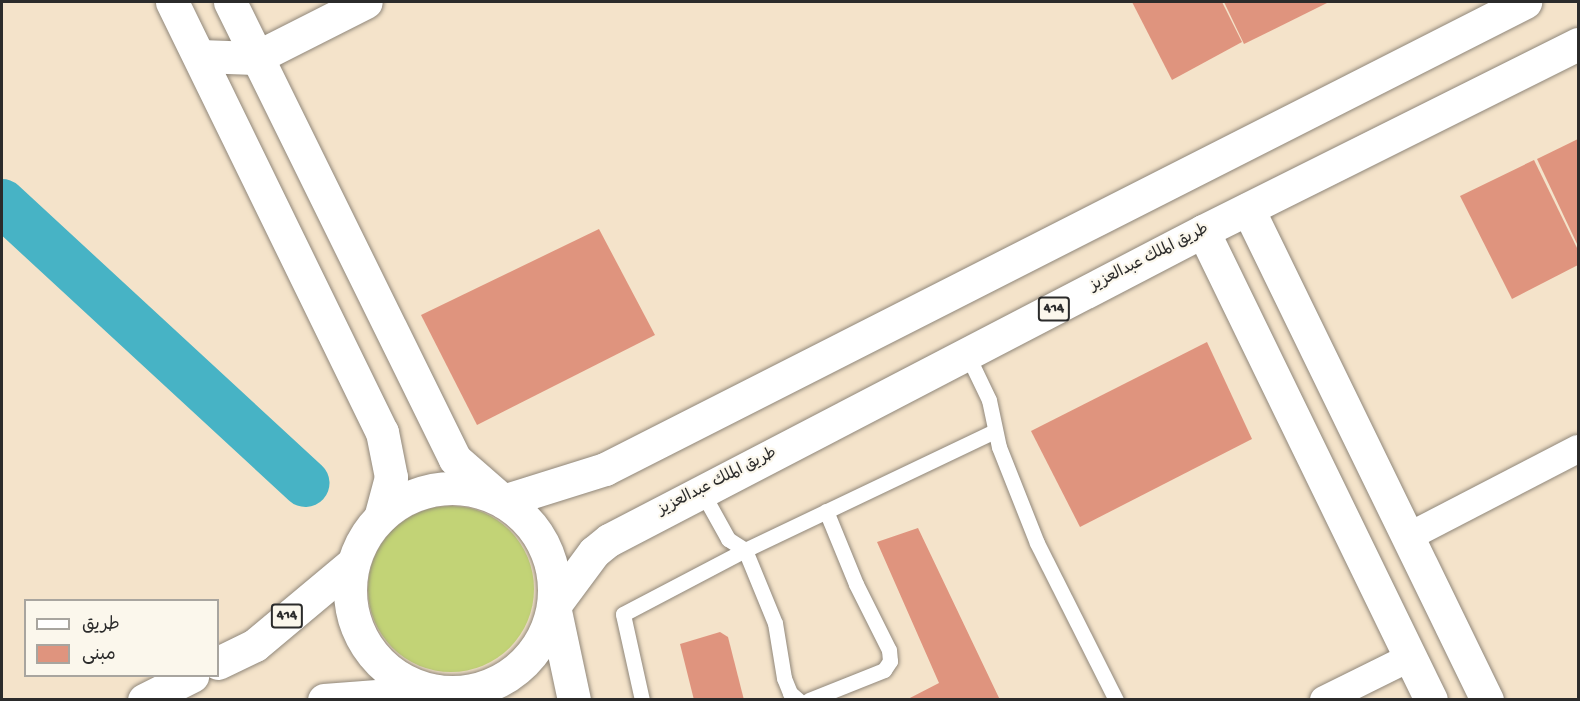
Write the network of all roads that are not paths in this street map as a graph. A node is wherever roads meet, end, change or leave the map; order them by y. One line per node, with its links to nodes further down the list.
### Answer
1 (172, 2): 7 (main road)
2 (366, 2): 8 (main road)
3 (1525, 2): 5 (main road)
4 (238, 4): 7 (main road); 8 (main road)
5 (1492, 9): 15 (main road)
6 (1578, 44): 9 (main road, طريق الملك عبدالعزيز / 414)
7 (200, 56): 8 (main road); 17 (main road)
8 (255, 58): 15 (main road)
9 (1248, 209): 10 (main road, طريق الملك عبدالعزيز / 414); 18 (main road)
10 (1203, 231): 11 (main road, طريق الملك عبدالعزيز / 414); 22 (main road)
11 (967, 354): 12 (lane); 14 (main road, طريق الملك عبدالعزيز / 414)
12 (994, 431): 16 (lane); 33 (lane)
13 (1578, 449): 18 (street)
14 (702, 492): 19 (lane); 21 (main road, طريق الملك عبدالعزيز / 414)
15 (502, 501): 17 (main road); 21 (main road)
16 (826, 511): 19 (lane); 32 (lane)
17 (380, 518): 20 (main road)
18 (1408, 537): 25 (main road)
19 (745, 550): 30 (lane); 31 (lane)
20 (353, 563): 23 (main road, 414); 26 (main road)
21 (554, 606): 26 (main road); 29 (main road)
22 (1411, 657): 34 (street); 35 (main road)
23 (219, 663)
24 (188, 677): 27 (main road)
25 (1483, 691): 36 (main road)
26 (444, 695): 28 (main road)
27 (144, 699)
28 (324, 699)
29 (574, 699)
30 (642, 699)
31 (798, 699)
32 (809, 699)
33 (1116, 699)
34 (1324, 699)
35 (1431, 699)
36 (1448, 699)

